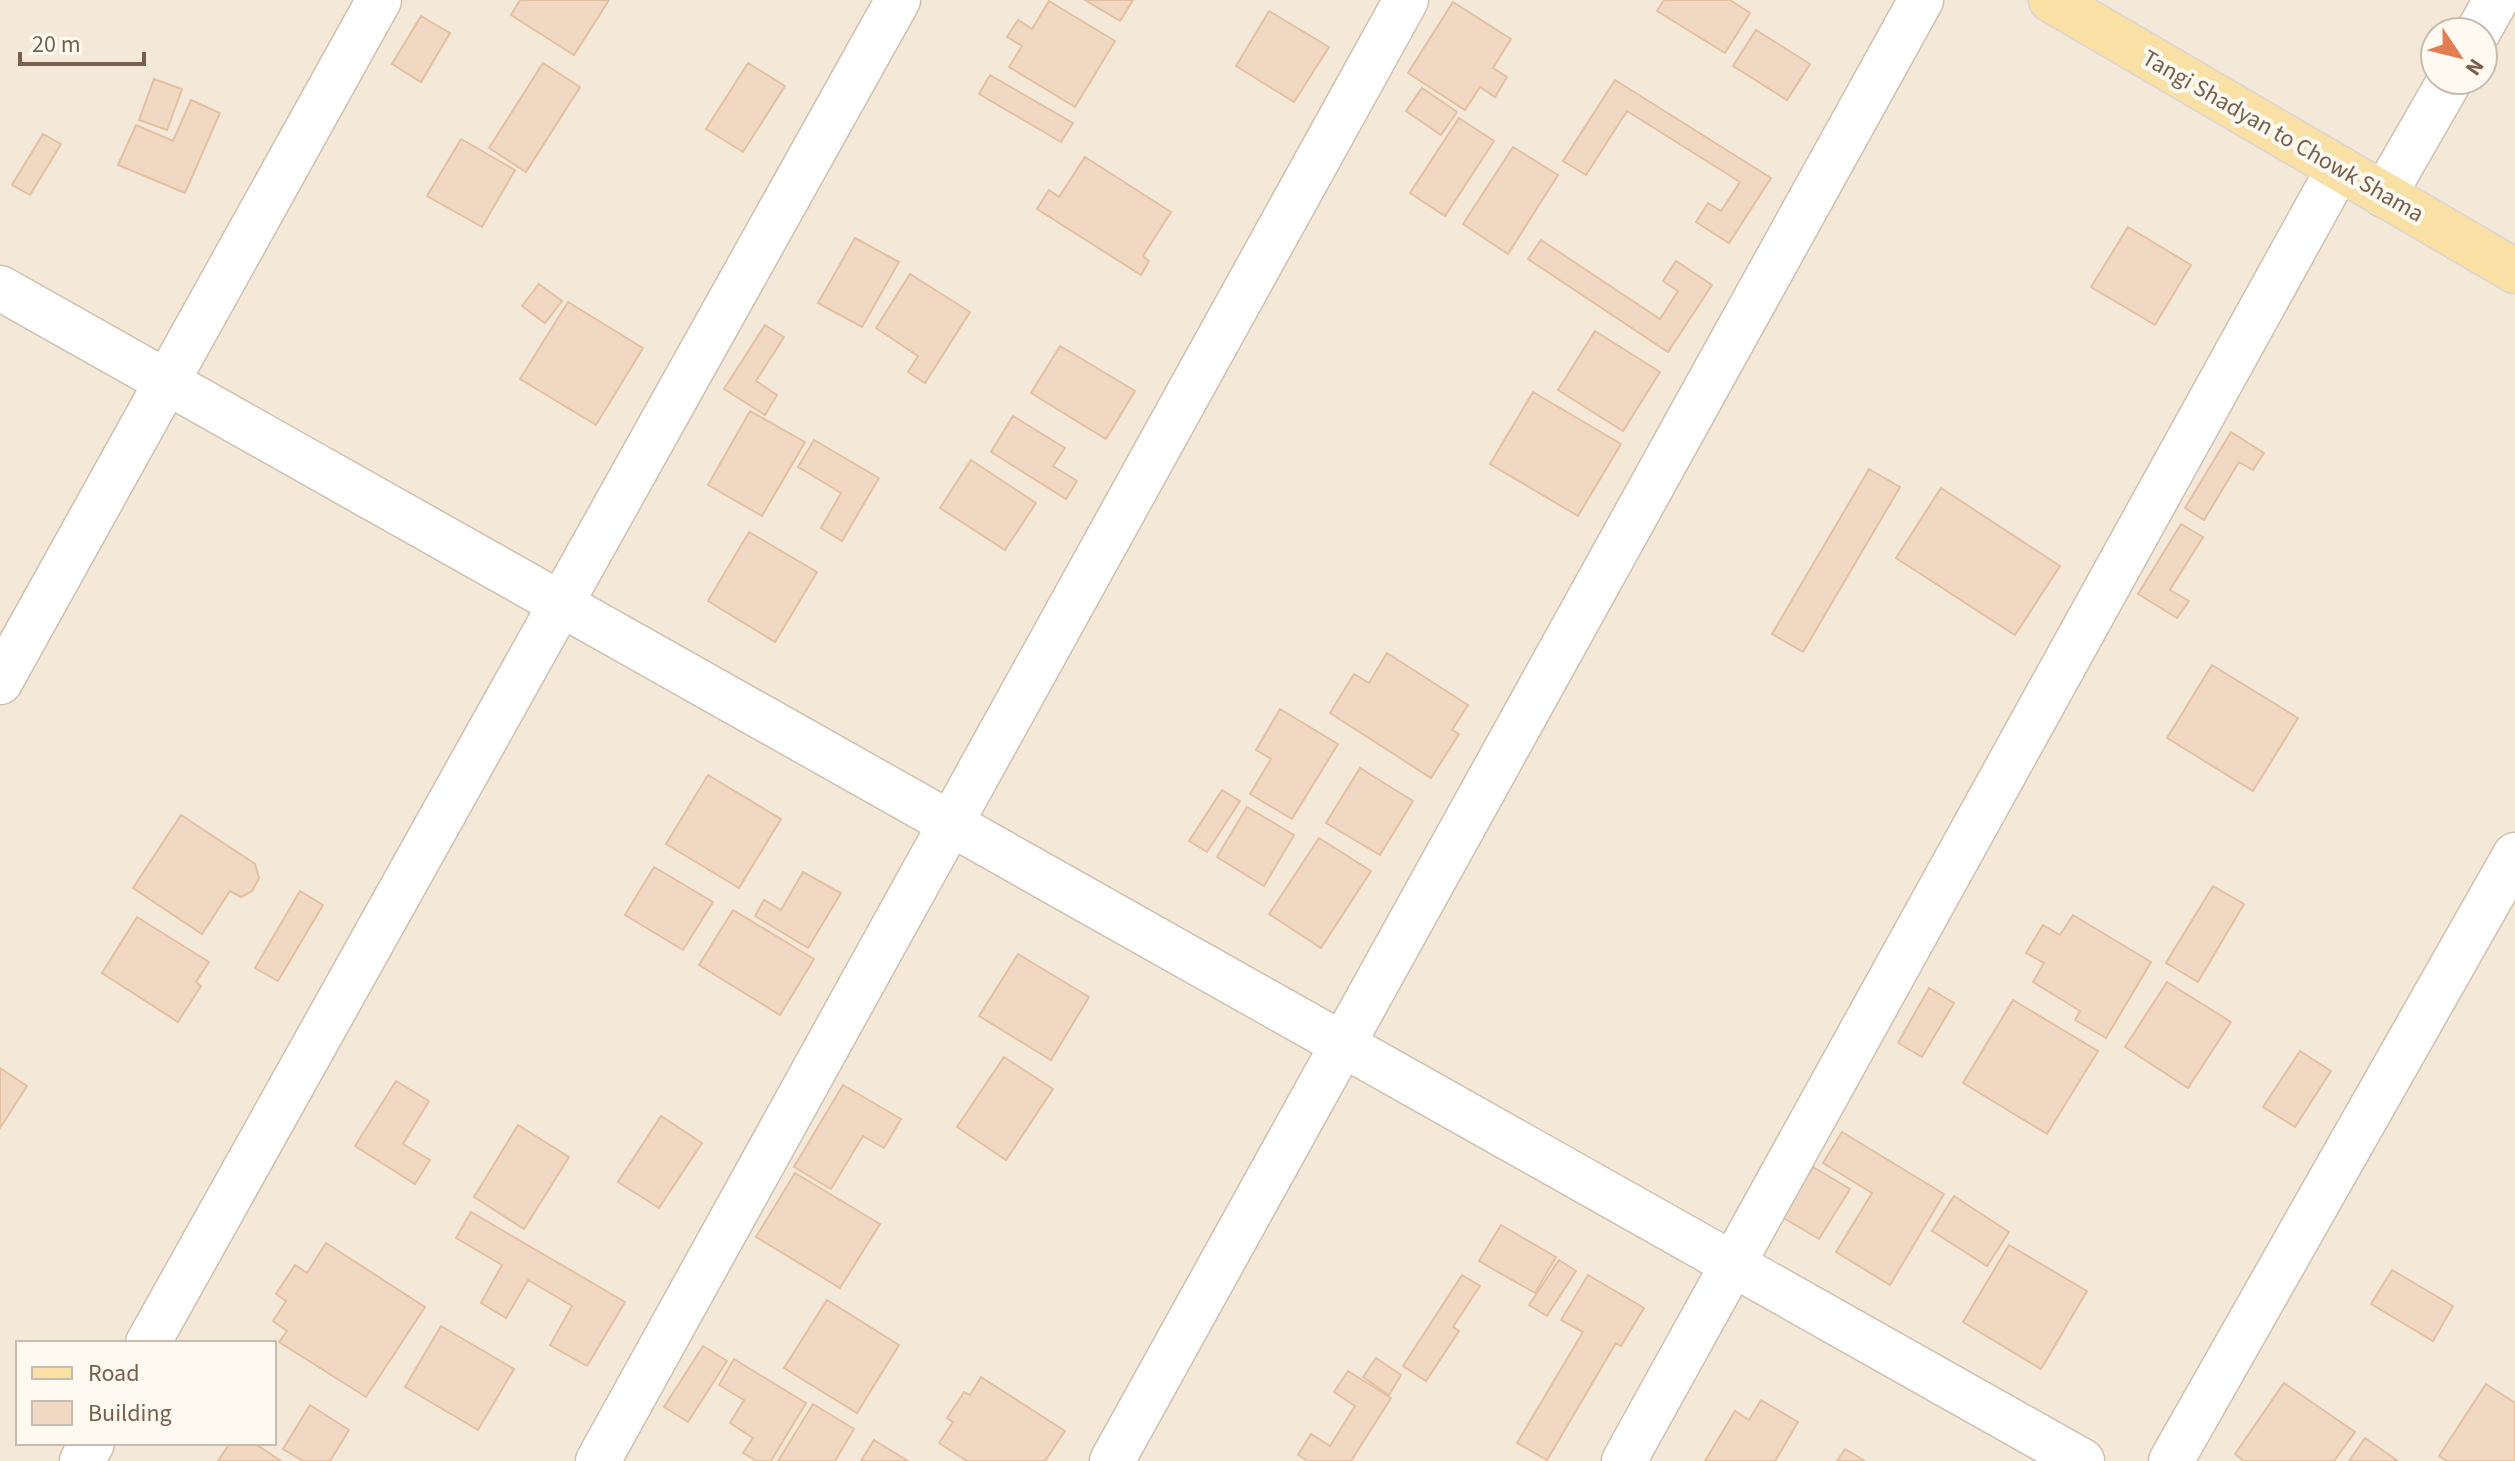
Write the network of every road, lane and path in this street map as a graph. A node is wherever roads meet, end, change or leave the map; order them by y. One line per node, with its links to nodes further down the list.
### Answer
1 (379, 0): 11 (street)
2 (898, 0): 12 (street)
3 (1406, 0): 14 (street)
4 (1921, 0): 16 (street)
5 (2051, 0): 7 (main road, Tangi Shadyan to Chowk Shama)
6 (2441, 96): 8 (street)
7 (2339, 168): 8 (main road, Tangi Shadyan to Chowk Shama); 17 (street)
8 (2384, 195): 9 (main road, Tangi Shadyan to Chowk Shama)
9 (2515, 271)
10 (0, 288): 11 (street)
11 (167, 382): 12 (street); 13 (street)
12 (561, 604): 14 (street); 18 (street)
13 (0, 682)
14 (950, 824): 16 (street); 19 (street)
15 (2515, 855): 23 (street)
16 (1342, 1044): 17 (street); 20 (street)
17 (1733, 1264): 21 (street); 22 (street)
18 (149, 1341)
19 (598, 1461)
20 (1112, 1461)
21 (1624, 1461)
22 (2082, 1461)
23 (2171, 1461)

